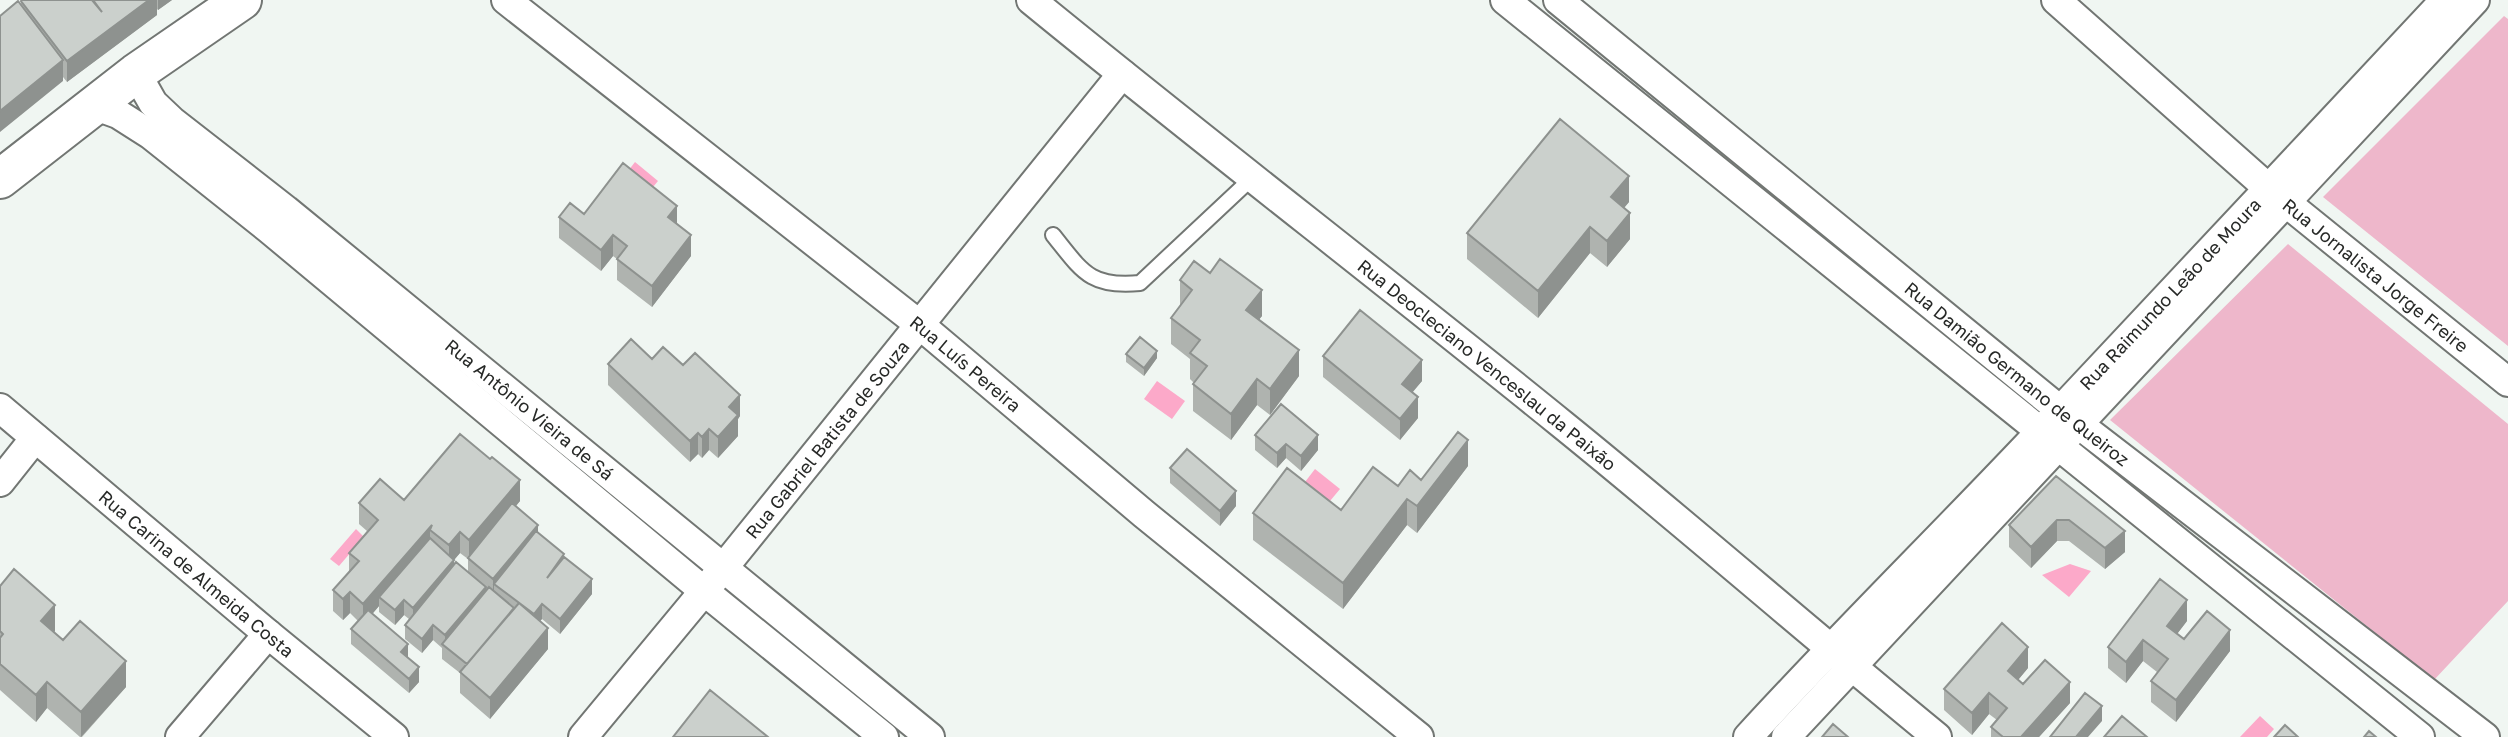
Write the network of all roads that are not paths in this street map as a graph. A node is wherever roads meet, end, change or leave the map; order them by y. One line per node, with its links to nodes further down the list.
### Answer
1 (242, 0): 9 (street)
2 (506, 0): 19 (street, Rua Luís Pereira)
3 (1031, 0): 10 (street, Rua Deocleciano Venceslau da Paixão)
4 (1505, 0): 13 (street, Rua Damião Germano de Queiroz)
5 (1558, 0): 12 (street, Rua Damião Germano de Queiroz)
6 (2056, 0): 16 (street, Rua Jornalista Jorge Freire)
7 (2445, 0): 16 (street, Rua Raimundo Leão de Moura)
8 (2475, 0): 16 (street, Rua Raimundo Leão de Moura)
9 (136, 74): 11 (street); 17 (street, Rua Antônio Vieira de Sá)
10 (1122, 74): 14 (street, Rua Deocleciano Venceslau da Paixão); 19 (street, Rua Gabriel Batista de Souza)
11 (96, 106): 15 (street); 17 (street, Rua Antônio Vieira de Sá)
12 (1713, 125): 13 (street); 23 (street, Rua Damião Germano de Queiroz)
13 (1692, 150): 25 (street, Rua Damião Germano de Queiroz)
14 (1252, 178): 18 (lane); 30 (street, Rua Deocleciano Venceslau da Paixão)
15 (0, 179)
16 (2277, 195): 21 (street, Rua Jornalista Jorge Freire); 23 (street, Rua Raimundo Leão de Moura)
17 (278, 219): 20 (street, Rua Antônio Vieira de Sá)
18 (1053, 235)
19 (920, 325): 27 (street, Rua Gabriel Batista de Souza); 37 (street, Rua Luís Pereira)
20 (413, 330): 27 (street, Rua Antônio Vieira de Sá); 28 (street, Rua Antônio Vieira de Sá)
21 (2508, 382)
22 (0, 408): 24 (street, Rua Carina de Almeida Costa)
23 (2068, 417): 25 (street, Rua Raimundo Leão de Moura); 42 (street, Rua Damião Germano de Queiroz)
24 (35, 438): 26 (street); 29 (street, Rua Carina de Almeida Costa)
25 (2049, 438): 30 (street, Rua Raimundo Leão de Moura); 31 (street, Rua Raimundo Leão de Moura); 41 (street, Rua Damião Germano de Queiroz)
26 (0, 482)
27 (724, 567): 28 (street, Rua Gabriel Batista de Souza); 36 (street, Rua Antônio Vieira de Sá)
28 (704, 591): 34 (street, Rua Gabriel Batista de Souza); 35 (street, Rua Antônio Vieira de Sá)
29 (268, 634): 32 (street); 33 (street, Rua Carina de Almeida Costa)
30 (1829, 649): 31 (street, Rua Deocleciano Venceslau da Paixão); 38 (street, Rua Raimundo Leão de Moura)
31 (1853, 668): 39 (street, Rua Raimundo Leão de Moura); 40 (street, Rua Deocleciano Venceslau da Paixão)
32 (180, 737)
33 (394, 737)
34 (583, 737)
35 (884, 737)
36 (930, 737)
37 (1419, 737)
38 (1748, 737)
39 (1786, 737)
40 (1937, 737)
41 (2420, 737)
42 (2485, 737)

